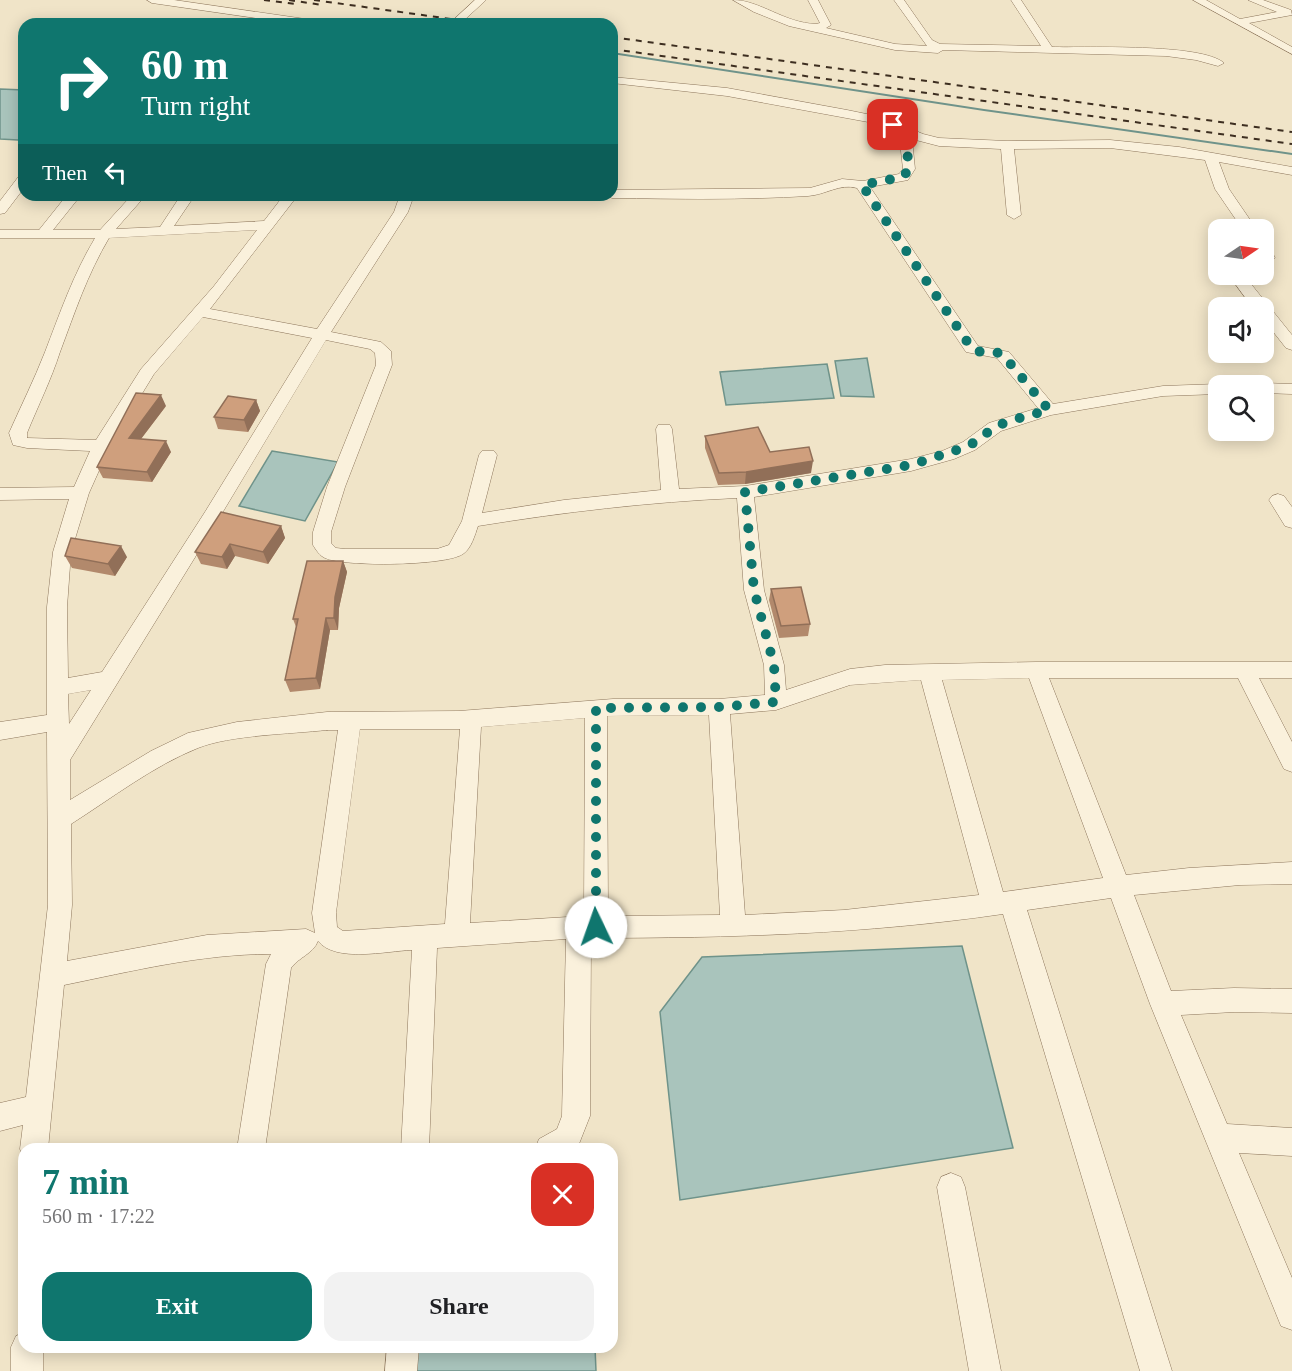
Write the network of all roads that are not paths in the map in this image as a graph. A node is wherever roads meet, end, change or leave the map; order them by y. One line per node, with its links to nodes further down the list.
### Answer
1 (152, 0): 10 (street)
2 (481, 0): 11 (street)
3 (738, 0): 13 (street)
4 (813, 0): 13 (street)
5 (898, 0): 15 (street)
6 (1016, 0): 15 (street)
7 (1198, 0): 12 (street)
8 (1253, 0): 9 (street)
9 (1290, 13): 12 (street)
10 (277, 18)
11 (461, 18)
12 (1240, 22): 16 (street)
13 (816, 29): 14 (street)
14 (938, 50)
15 (1049, 51): 17 (street)
16 (1292, 51)
17 (1218, 63)
18 (618, 81): 19 (street)
19 (905, 131): 20 (street); 23 (street)
20 (1007, 145): 21 (street); 32 (street)
21 (1211, 157): 22 (street); 33 (street)
22 (1292, 171)
23 (862, 185): 25 (street); 48 (street)
24 (18, 187): 31 (street)
25 (618, 194)
26 (69, 201): 38 (street)
27 (133, 201): 37 (street)
28 (184, 201): 35 (street)
29 (286, 201): 34 (street)
30 (405, 201): 43 (street)
31 (0, 210)
32 (1014, 215)
33 (1242, 219)
34 (268, 225): 35 (street); 41 (street)
35 (164, 231): 37 (street)
36 (0, 234): 38 (street)
37 (104, 234): 38 (street); 50 (street)
38 (42, 235)
39 (1244, 285): 40 (street)
40 (1253, 297)
41 (200, 312): 43 (street); 50 (street)
42 (1274, 323): 44 (street)
43 (321, 334): 57 (street); 63 (street)
44 (1292, 345)
45 (1274, 388): 47 (street)
46 (1208, 389): 48 (street)
47 (1292, 389)
48 (1049, 410): 52 (street)
49 (664, 429): 55 (street)
50 (101, 446): 53 (street)
51 (488, 455): 57 (street)
52 (745, 492): 55 (street); 65 (street)
53 (80, 493): 54 (street); 64 (street)
54 (0, 494)
55 (671, 495): 57 (street)
56 (1278, 500): 58 (street)
57 (471, 521)
58 (1292, 522)
59 (1036, 670): 60 (street); 62 (street); 76 (street)
60 (1244, 670): 61 (street); 73 (street)
61 (1292, 670)
62 (929, 672): 65 (street); 77 (street)
63 (109, 679): 64 (street); 72 (street)
64 (58, 688): 70 (street)
65 (776, 702): 66 (street)
66 (719, 707): 67 (street); 78 (street)
67 (596, 708): 68 (street); 79 (street)
68 (471, 719): 69 (street); 81 (street)
69 (350, 721): 74 (street); 80 (street)
70 (58, 722): 71 (street); 72 (street)
71 (0, 731)
72 (58, 760): 74 (street)
73 (1292, 763)
74 (59, 819): 84 (street)
75 (1292, 873): 76 (street)
76 (1119, 886): 77 (street); 86 (street)
77 (1003, 903): 78 (street); 102 (street)
78 (733, 926): 79 (street)
79 (587, 927): 81 (street); 94 (street)
80 (325, 930): 82 (street); 83 (street)
81 (457, 935): 82 (street)
82 (424, 937): 93 (street)
83 (301, 943): 84 (street); 92 (street)
84 (52, 976): 87 (street)
85 (1292, 1000): 86 (street)
86 (1163, 1004): 89 (street)
87 (38, 1108): 88 (street); 91 (street)
88 (0, 1117)
89 (1221, 1138): 90 (street); 96 (street)
90 (1292, 1142)
91 (34, 1143)
92 (251, 1143)
93 (415, 1143)
94 (560, 1143)
95 (951, 1187): 101 (street)
96 (1292, 1315)
97 (27, 1353): 99 (street)
98 (402, 1353): 100 (street)
99 (27, 1371)
100 (401, 1371)
101 (985, 1371)
102 (1156, 1371)

